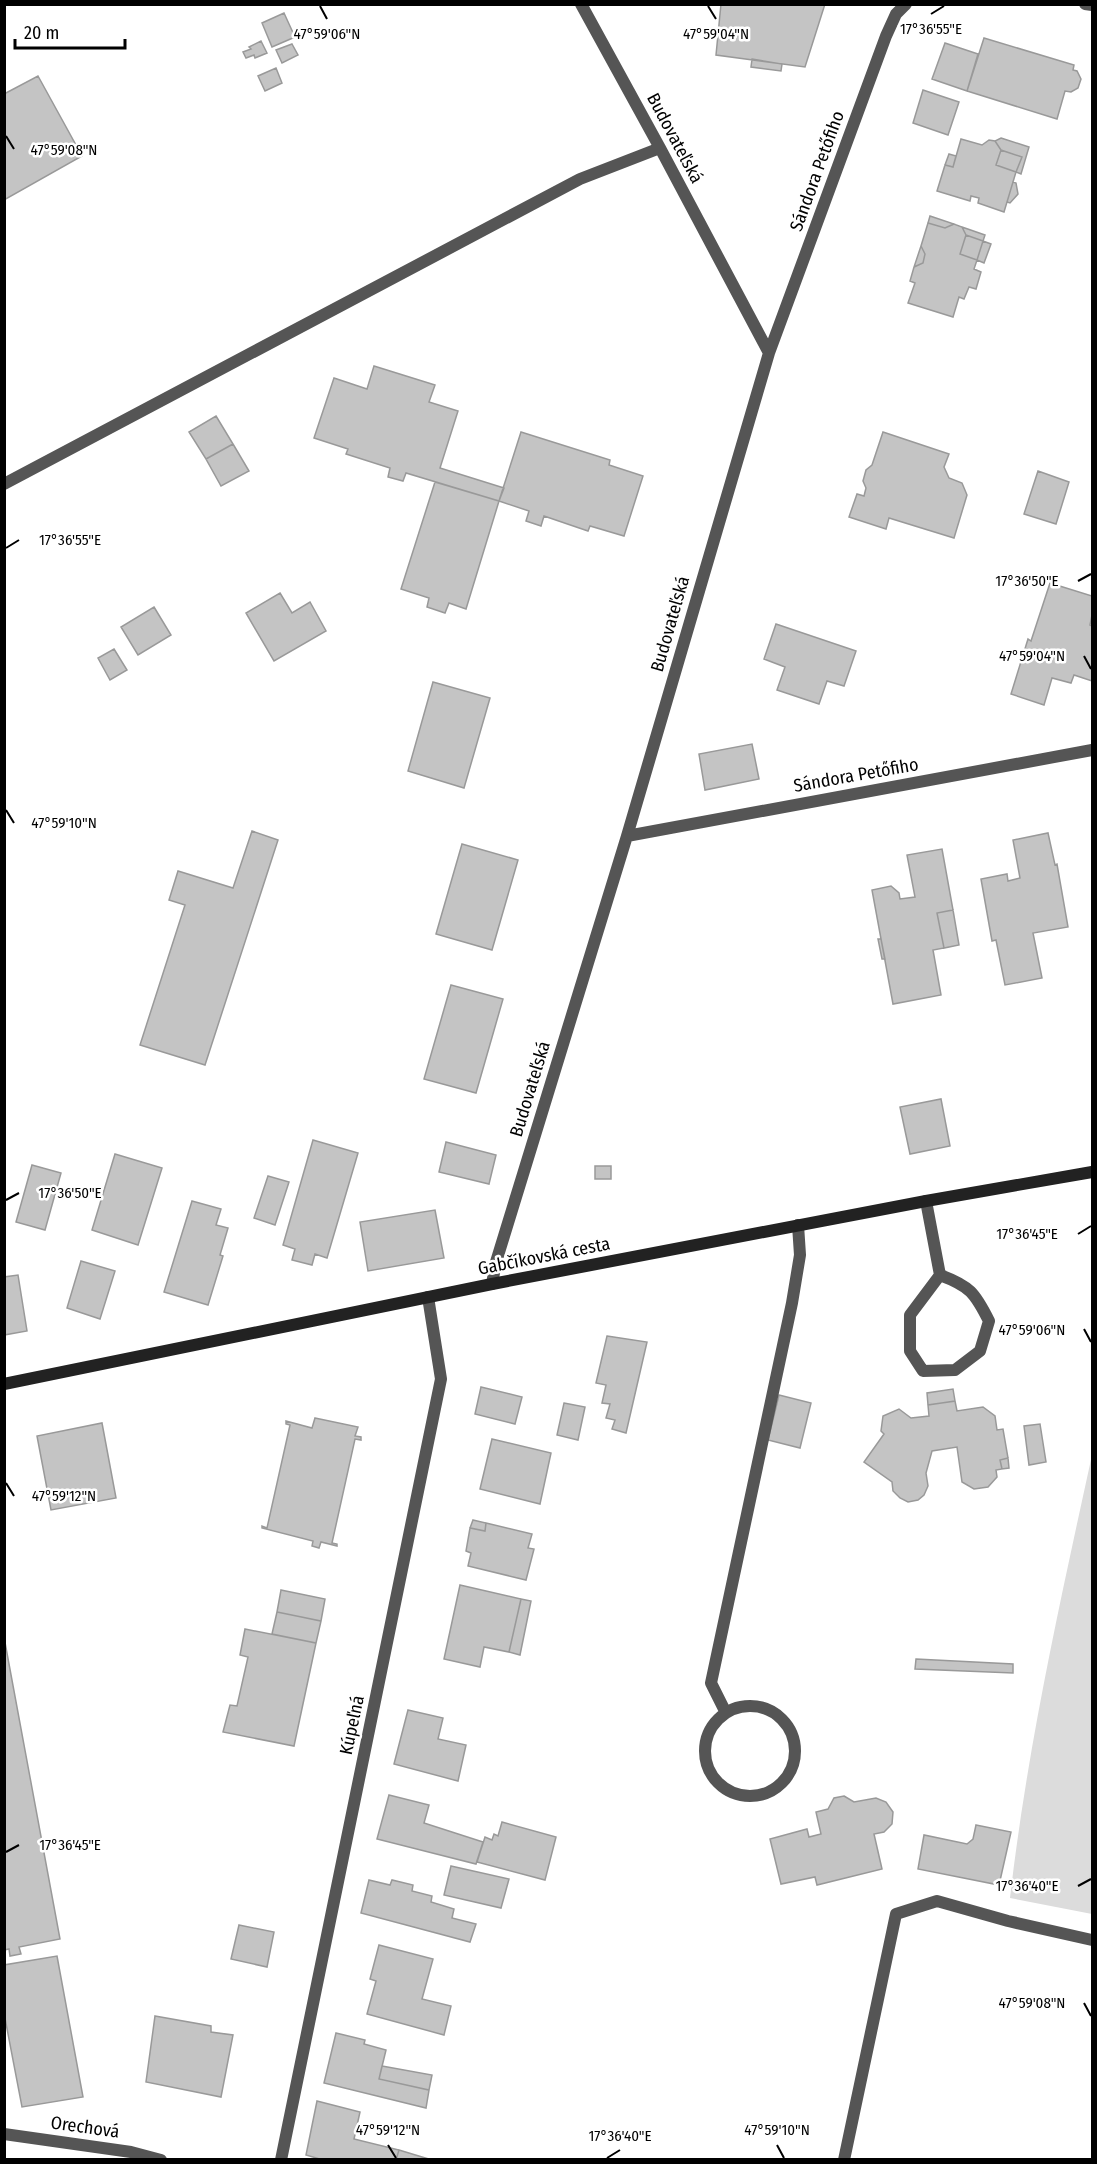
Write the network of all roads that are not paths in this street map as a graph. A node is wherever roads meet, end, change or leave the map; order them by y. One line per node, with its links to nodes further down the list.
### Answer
1 (581, 4): 5 (street, Budovateľská)
2 (906, 4): 6 (street, Sándora Petőfiho)
3 (1085, 4): 4 (street)
4 (1092, 6)
5 (660, 148): 6 (street, Budovateľská); 7 (street)
6 (769, 353): 9 (street, Budovateľská)
7 (4, 484)
8 (1092, 750): 9 (street, Sándora Petőfiho)
9 (627, 836): 14 (street, Budovateľská)
10 (1092, 1172): 11 (main road, Gabčíkovská cesta)
11 (926, 1201): 12 (main road, Gabčíkovská cesta); 13 (street)
12 (798, 1226): 14 (main road, Gabčíkovská cesta); 17 (street)
13 (940, 1275): 13 (street)
14 (492, 1284): 15 (main road, Gabčíkovská cesta)
15 (428, 1297): 16 (main road, Gabčíkovská cesta); 21 (street, Kúpeľná)
16 (4, 1384)
17 (726, 1713): 17 (street)
18 (1092, 1940): 22 (street)
19 (4, 2134): 20 (street, Orechová)
20 (160, 2160)
21 (281, 2160)
22 (844, 2160)

